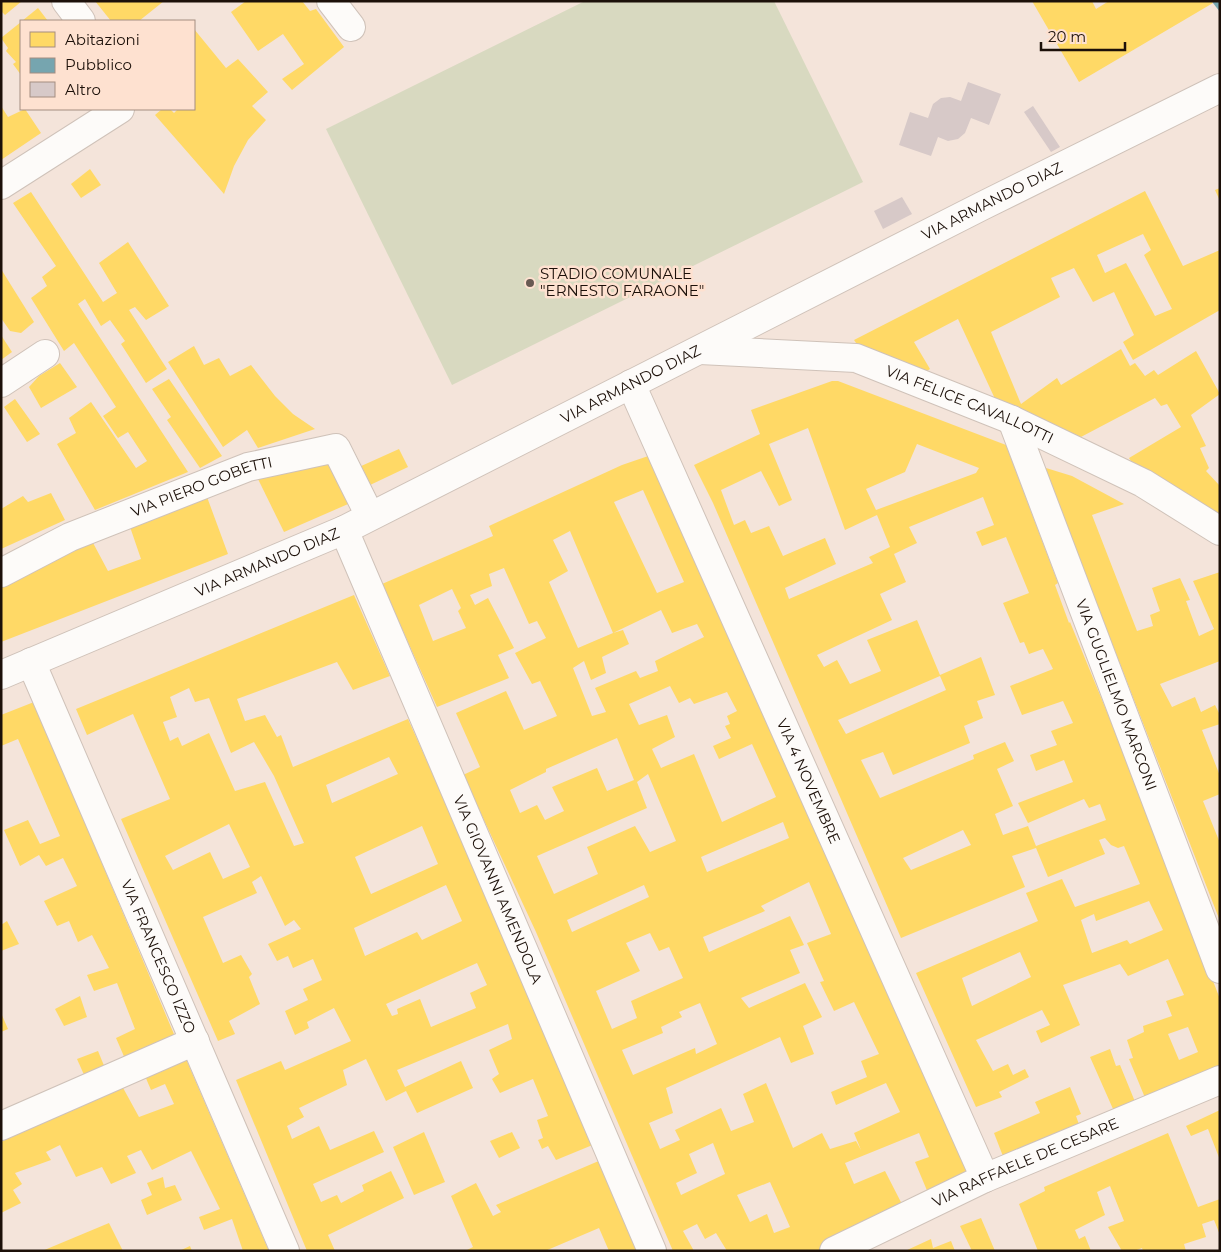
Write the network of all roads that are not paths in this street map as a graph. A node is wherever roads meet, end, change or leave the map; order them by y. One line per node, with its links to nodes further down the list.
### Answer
1 (66, 1): 3 (street)
2 (331, 1): 4 (street)
3 (80, 20)
4 (351, 27)
5 (1220, 88): 8 (street, VIA ARMANDO DIAZ)
6 (118, 110): 7 (street)
7 (1, 185)
8 (698, 350): 11 (street, VIA ARMANDO DIAZ); 12 (street, VIA FELICE CAVALLOTTI)
9 (45, 354): 10 (street)
10 (1, 383)
11 (631, 384): 13 (street, VIA ARMANDO DIAZ); 23 (street, VIA 4 NOVEMBRE)
12 (1012, 420): 15 (street, VIA FELICE CAVALLOTTI); 19 (street, VIA GUGLIELMO MARCONI)
13 (370, 516): 14 (street, VIA ARMANDO DIAZ); 16 (street, VIA PIERO GOBETTI)
14 (344, 530): 17 (street, VIA ARMANDO DIAZ); 25 (street, VIA GIOVANNI AMENDOLA)
15 (1220, 531)
16 (1, 573)
17 (31, 662): 18 (street, VIA ARMANDO DIAZ); 20 (street, VIA FRANCESCO IZZO)
18 (1, 675)
19 (1220, 970)
20 (195, 1041): 22 (street); 24 (street, VIA FRANCESCO IZZO)
21 (1220, 1080): 23 (street, VIA RAFFAELE DE CESARE)
22 (1, 1126)
23 (985, 1178): 26 (street, VIA RAFFAELE DE CESARE)
24 (285, 1251)
25 (652, 1251)
26 (834, 1251)

